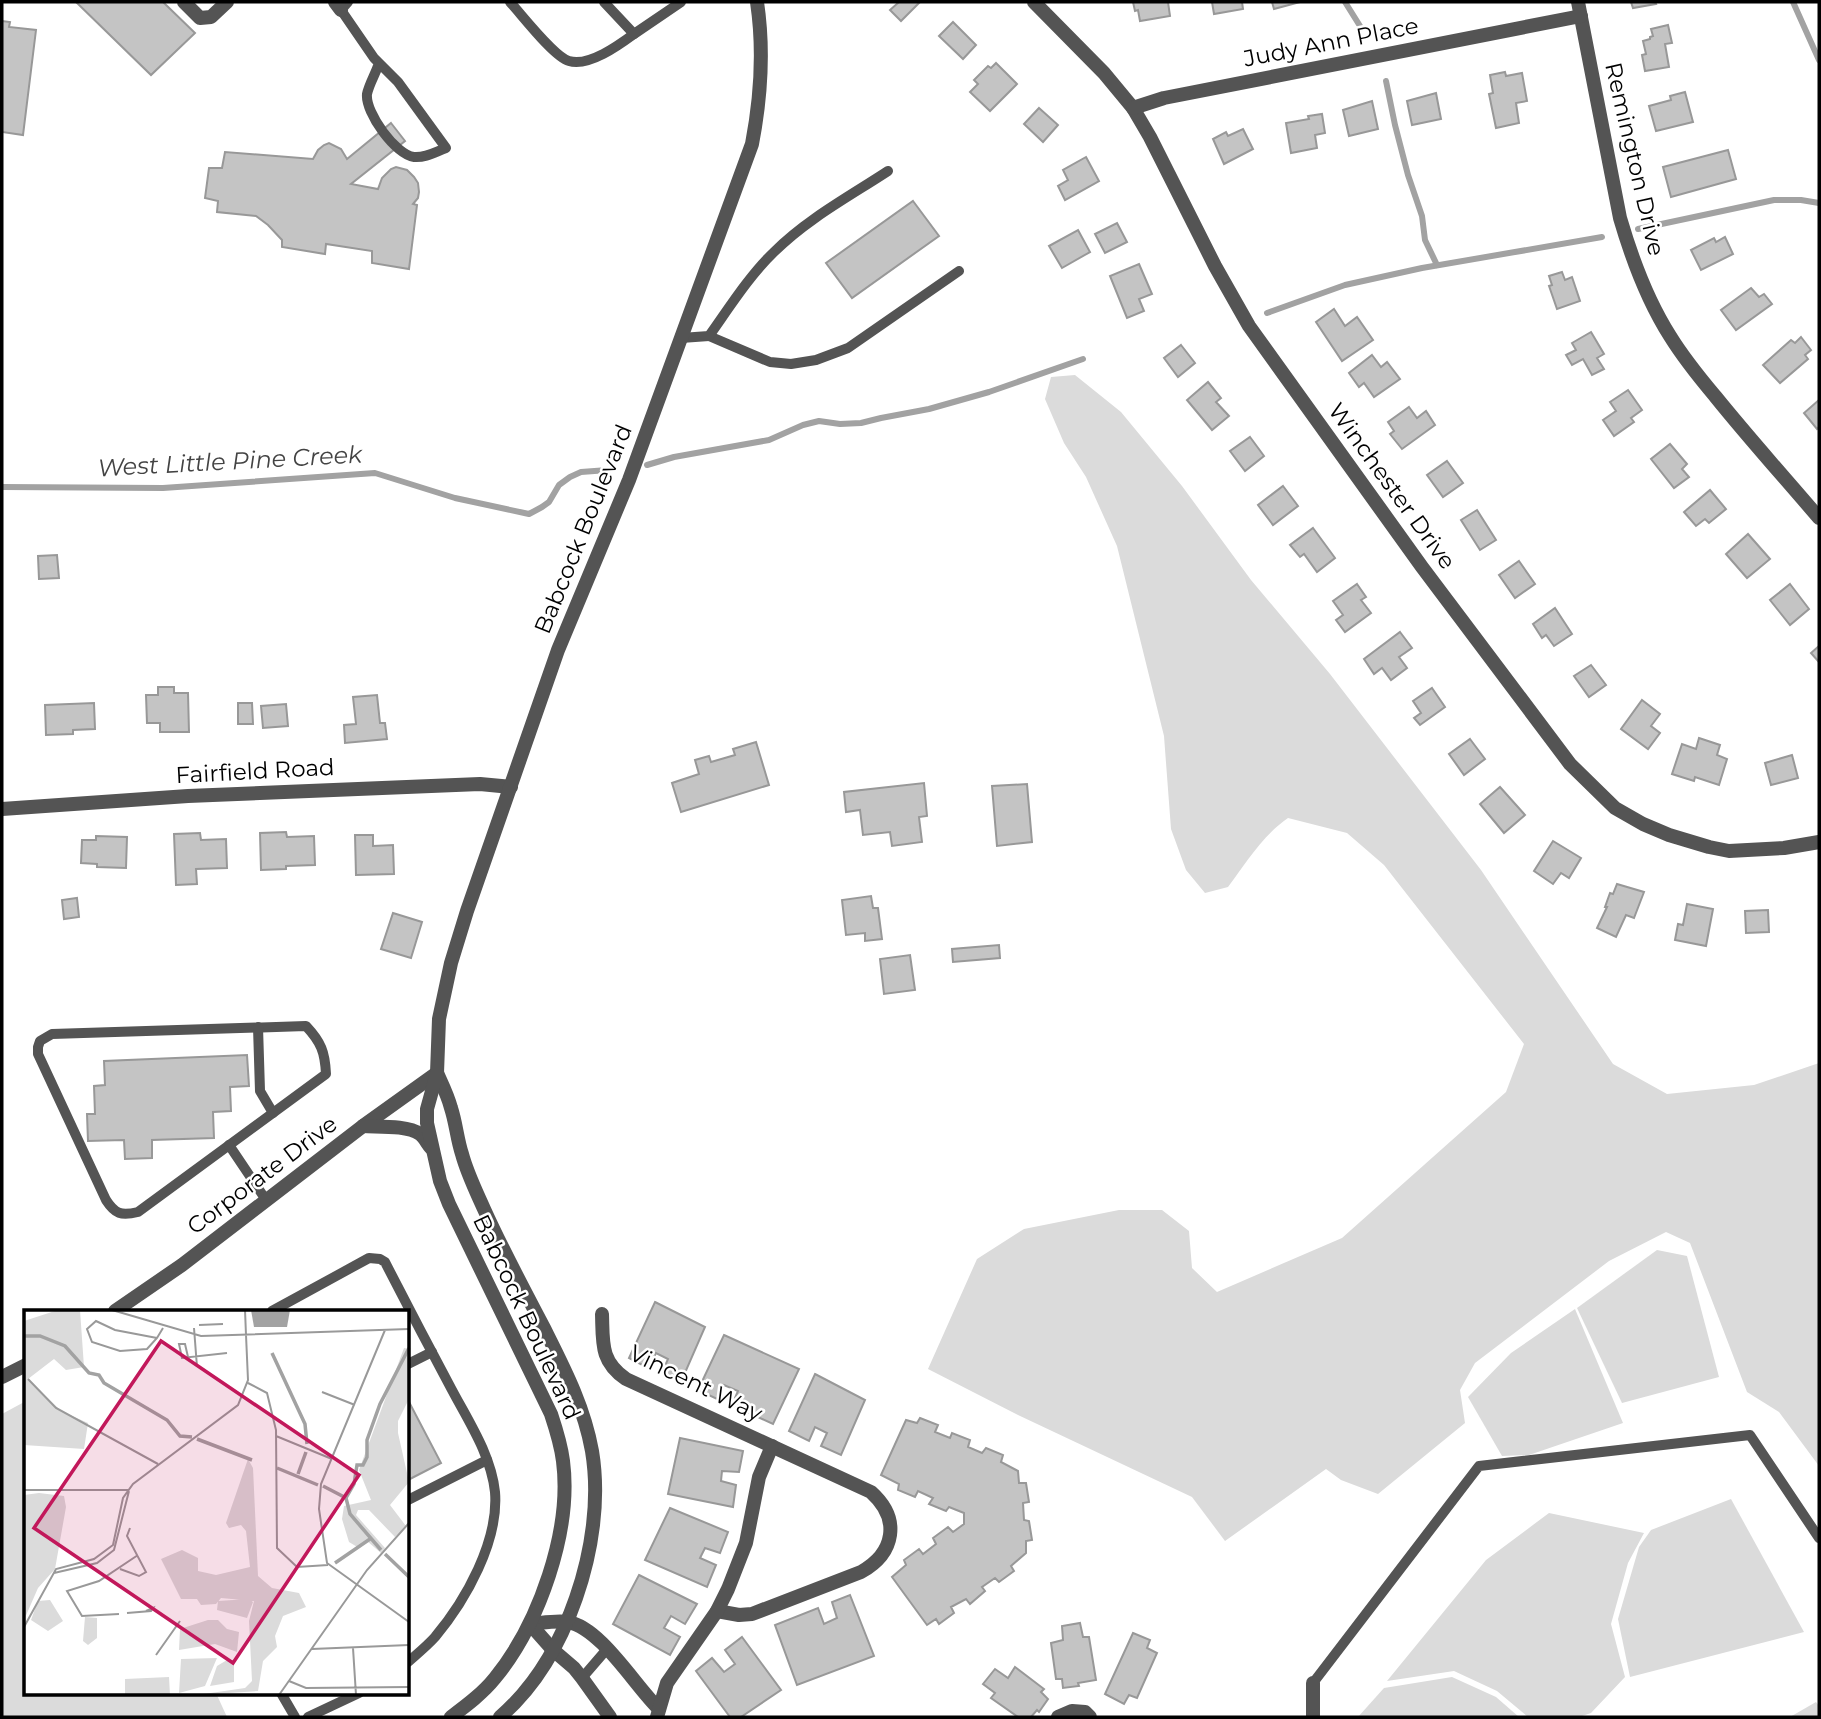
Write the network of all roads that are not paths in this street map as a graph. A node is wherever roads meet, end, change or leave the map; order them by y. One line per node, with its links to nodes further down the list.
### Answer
1 (184, 2): 2 (street)
2 (227, 2)
3 (510, 2): 10 (lane)
4 (604, 2): 10 (lane)
5 (681, 2): 10 (lane)
6 (757, 2): 16 (street, Babcock Boulevard)
7 (1034, 2): 12 (street, Winchester Drive)
8 (341, 5): 11 (lane)
9 (1579, 9): 12 (street, Judy Ann Place); 17 (street, Remington Drive)
10 (634, 34)
11 (379, 63): 11 (lane)
12 (1133, 108): 20 (street, Winchester Drive)
13 (888, 171): 15 (lane)
14 (959, 271): 15 (lane)
15 (709, 336): 16 (lane)
16 (681, 338): 18 (street, Babcock Boulevard)
17 (1819, 518)
18 (511, 787): 19 (street, Fairfield Road); 22 (street, Babcock Boulevard)
19 (2, 809)
20 (1819, 842)
21 (258, 1027): 23 (lane); 23 (lane); 25 (lane)
22 (437, 1073): 24 (street, Corporate Drive); 26 (street, Babcock Boulevard); 40 (street, Babcock Boulevard)
23 (274, 1113): 25 (lane)
24 (363, 1126): 26 (street); 27 (street, Corporate Drive)
25 (229, 1145): 27 (lane)
26 (432, 1150): 41 (street, Babcock Boulevard)
27 (266, 1200): 28 (street, Corporate Drive)
28 (116, 1310)
29 (274, 1310): 31 (lane)
30 (602, 1314): 35 (street, Vincent Way)
31 (432, 1352): 32 (lane); 36 (lane)
32 (410, 1363)
33 (24, 1366): 34 (street)
34 (2, 1377)
35 (772, 1446): 39 (street, Vincent Way); 39 (street, Vincent Way)
36 (487, 1460): 37 (lane); 44 (lane)
37 (410, 1499)
38 (1819, 1538): 46 (lane)
39 (717, 1611): 49 (street, Vincent Way)
40 (567, 1622): 41 (street); 42 (street, Vincent Way); 43 (street, Babcock Boulevard)
41 (530, 1624): 43 (street); 52 (street, Babcock Boulevard)
42 (607, 1649): 45 (lane); 49 (street, Vincent Way)
43 (553, 1650): 45 (street); 53 (street, Babcock Boulevard)
44 (410, 1660)
45 (582, 1678): 54 (street)
46 (1313, 1683): 57 (street)
47 (282, 1694): 50 (lane)
48 (357, 1694): 51 (lane)
49 (658, 1713)
50 (295, 1717)
51 (308, 1717)
52 (451, 1717)
53 (500, 1717)
54 (610, 1717)
55 (1058, 1717): 56 (street)
56 (1090, 1717)
57 (1313, 1717)

